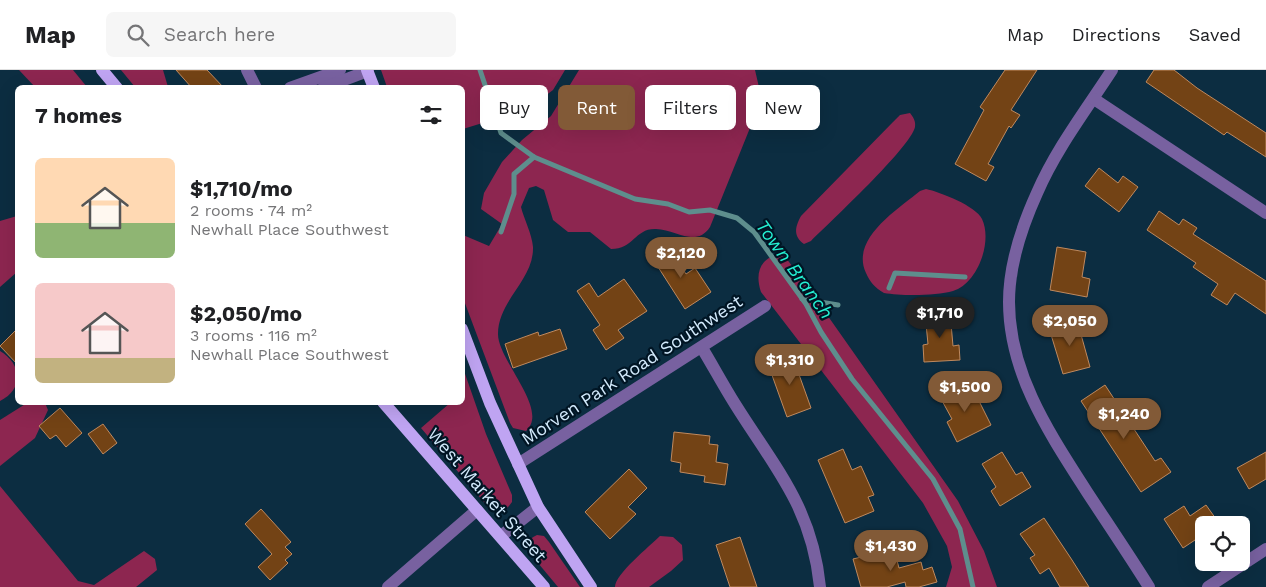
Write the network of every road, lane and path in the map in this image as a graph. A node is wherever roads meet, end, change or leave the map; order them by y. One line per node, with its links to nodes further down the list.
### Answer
1 (102, 70): 6 (main road)
2 (247, 70): 7 (street)
3 (340, 70): 8 (street)
4 (1112, 70): 11 (street)
5 (367, 71): 9 (street); 10 (main road)
6 (114, 85)
7 (254, 85)
8 (298, 85)
9 (331, 85)
10 (373, 85)
11 (1094, 99): 12 (street); 26 (street)
12 (1266, 213)
13 (764, 306): 15 (street, Morven Park Road Southwest)
14 (465, 337): 17 (main road)
15 (702, 348): 17 (street, Morven Park Road Southwest); 25 (street)
16 (386, 405): 19 (main road, West Market Street)
17 (518, 464): 18 (main road)
18 (538, 507): 20 (street); 24 (main road)
19 (478, 510): 20 (main road, West Market Street); 22 (street)
20 (501, 536): 23 (main road, West Market Street)
21 (1266, 549): 27 (street)
22 (388, 587)
23 (544, 587)
24 (591, 587)
25 (820, 587)
26 (1149, 587)
27 (1208, 587)

